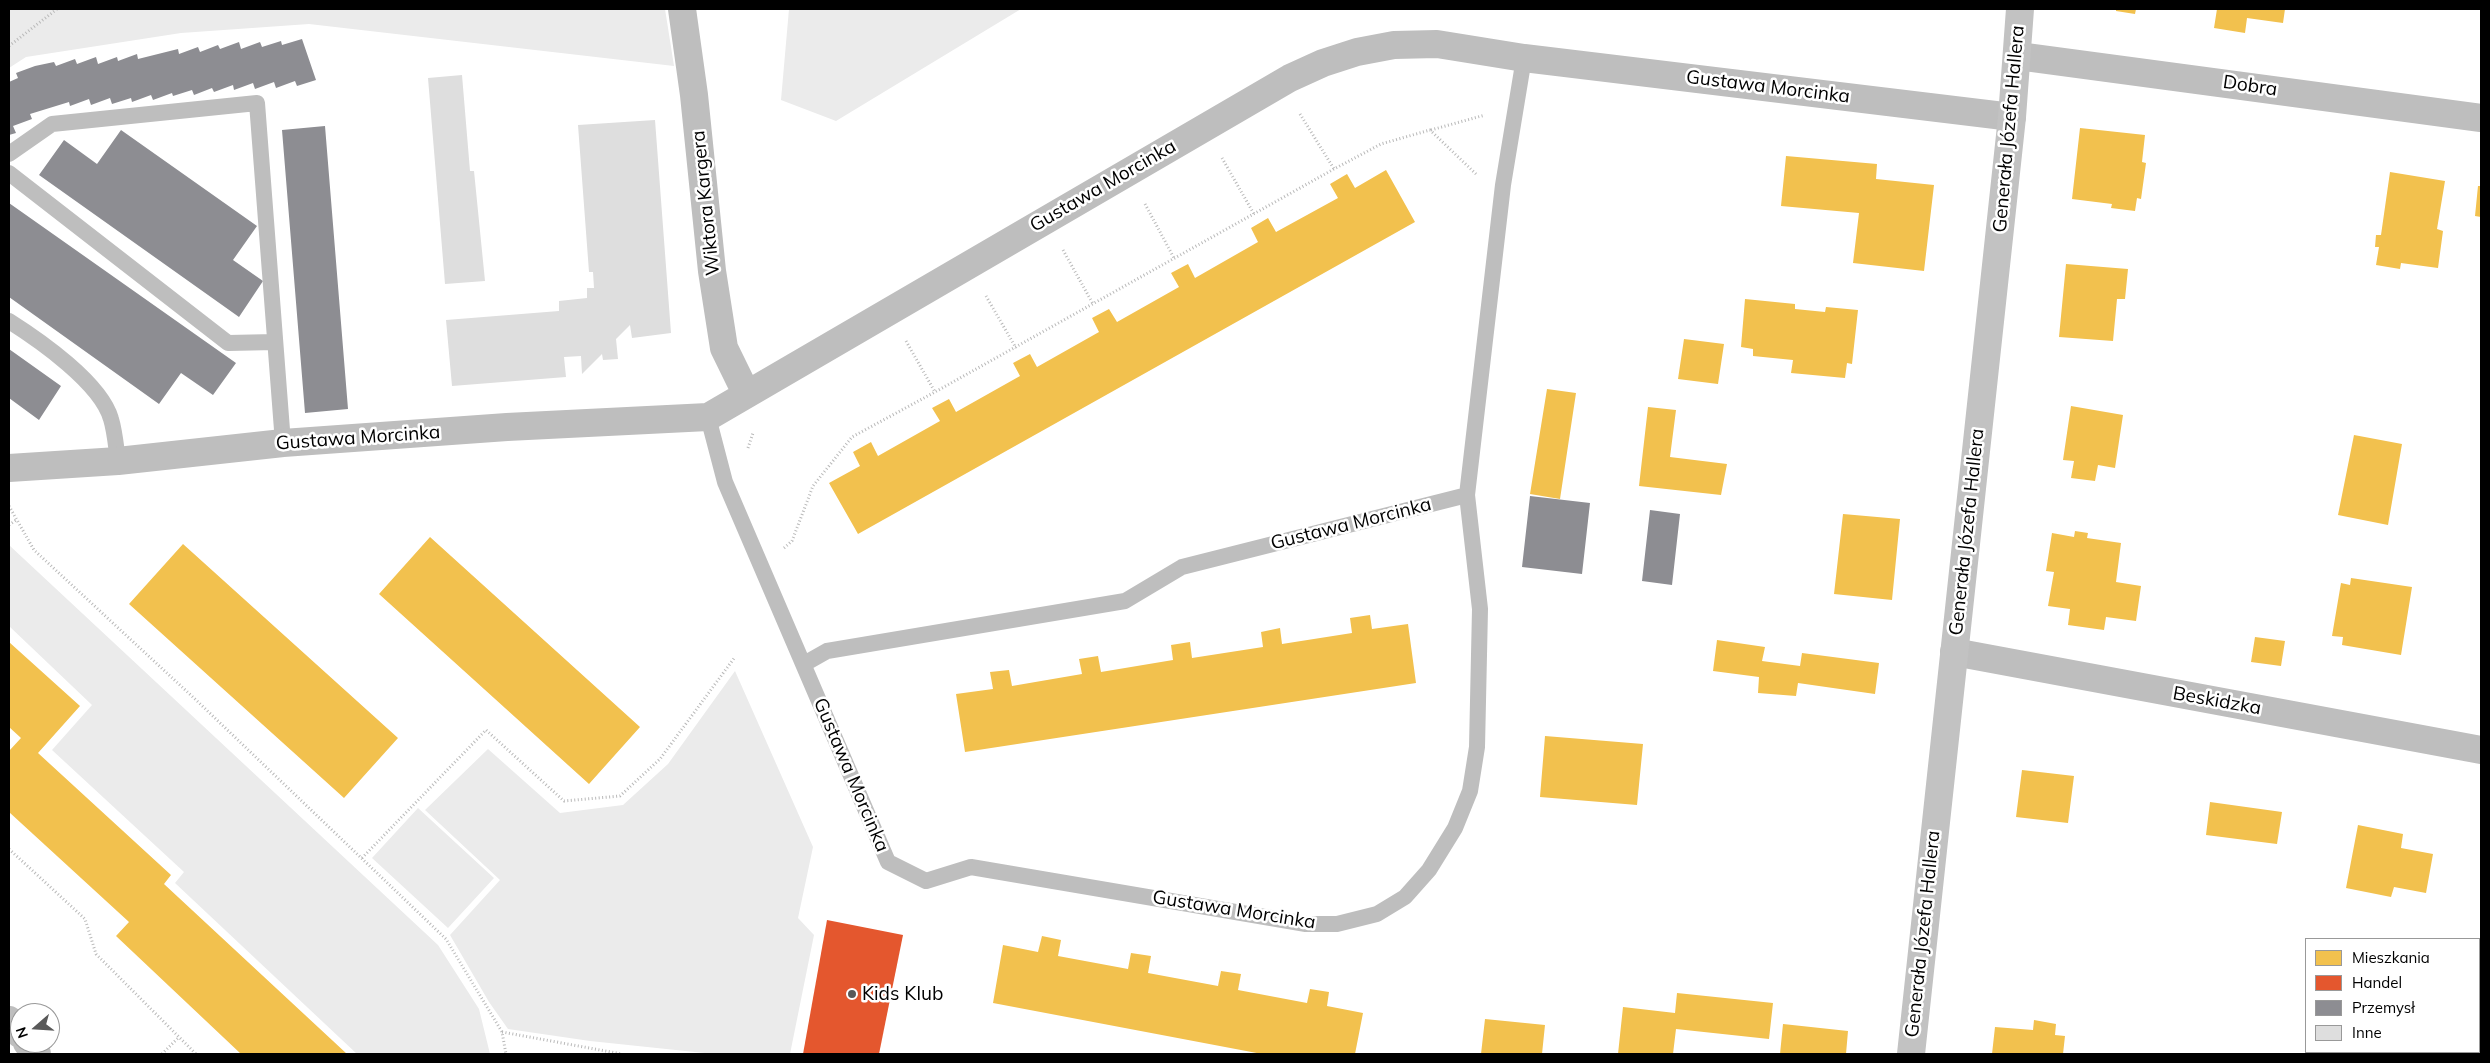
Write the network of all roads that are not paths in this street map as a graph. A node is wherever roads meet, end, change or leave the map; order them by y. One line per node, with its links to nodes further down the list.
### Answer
1 (682, 9): 11 (street, Wiktora Kargera)
2 (2020, 9): 3 (street, Generała Józefa Hallera)
3 (2018, 56): 5 (street, Generała Józefa Hallera); 6 (street, Dobra)
4 (1524, 58): 5 (street, Gustawa Morcinka); 11 (street, Gustawa Morcinka); 16 (lane, Gustawa Morcinka)
5 (2012, 116): 17 (street, Generała Józefa Hallera)
6 (2481, 118)
7 (9, 154): 10 (lane)
8 (9, 173): 10 (lane)
9 (9, 321): 14 (lane)
10 (275, 342): 13 (lane)
11 (746, 393): 12 (street, Gustawa Morcinka)
12 (708, 417): 13 (street, Gustawa Morcinka); 18 (lane, Gustawa Morcinka)
13 (283, 443): 14 (street, Gustawa Morcinka)
14 (118, 461): 15 (street, Gustawa Morcinka)
15 (9, 468)
16 (1467, 495): 18 (lane, Gustawa Morcinka); 18 (lane, Gustawa Morcinka)
17 (1954, 652): 19 (street, Beskidzka); 20 (street, Generała Józefa Hallera)
18 (804, 664)
19 (2481, 750)
20 (1911, 1054)

